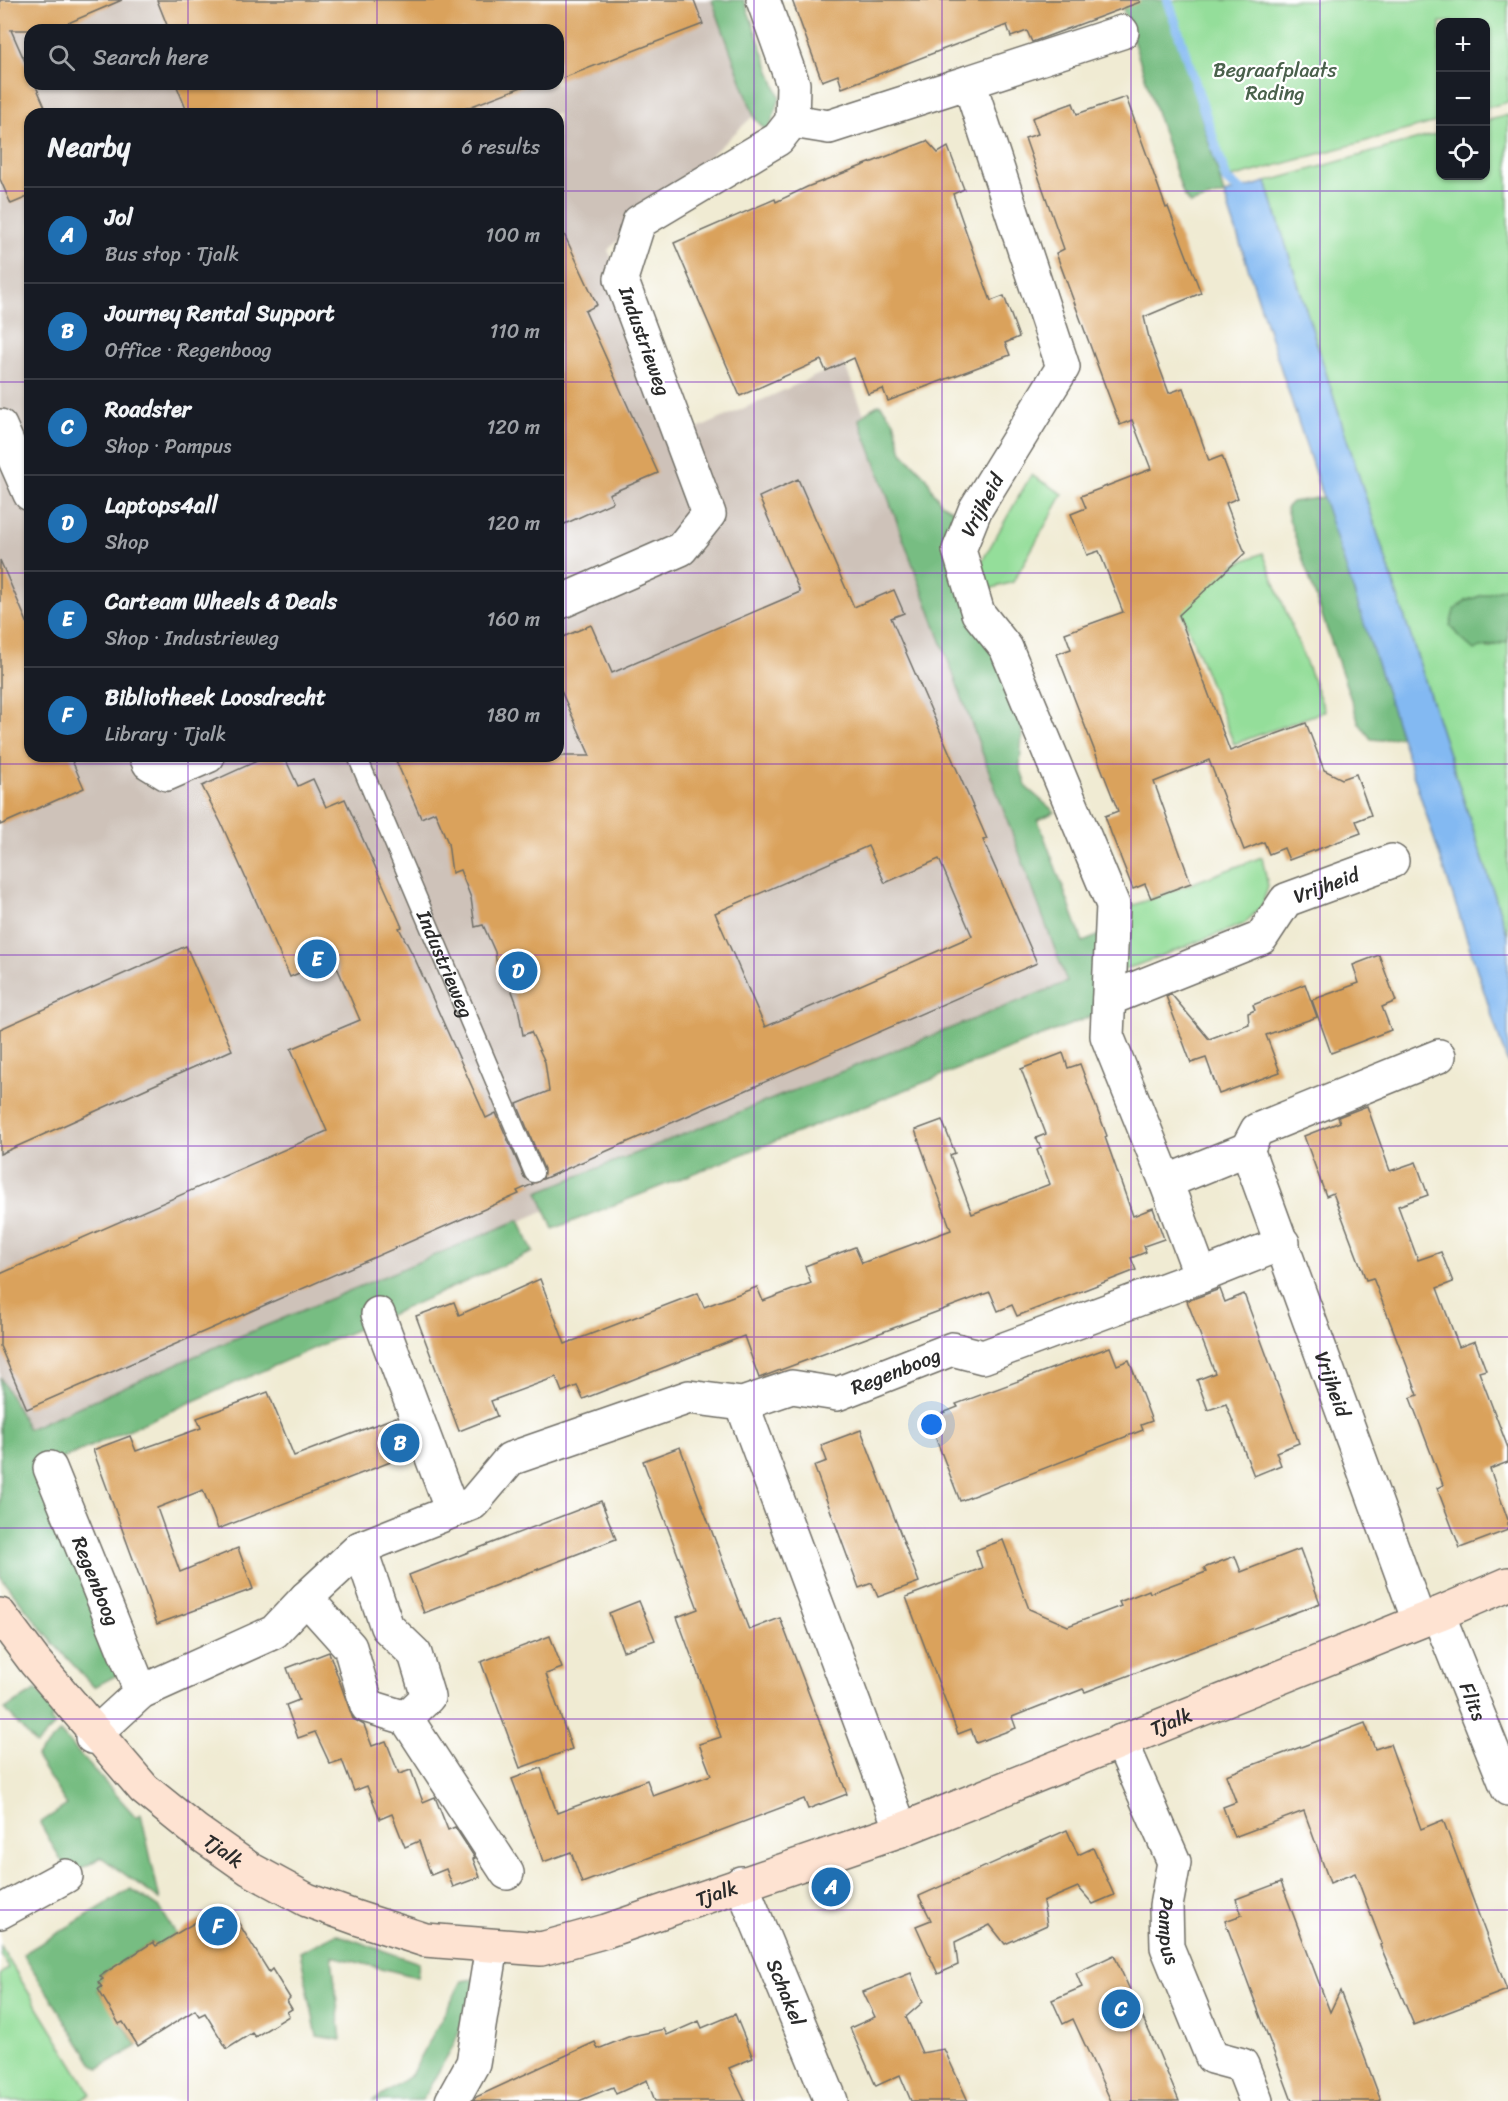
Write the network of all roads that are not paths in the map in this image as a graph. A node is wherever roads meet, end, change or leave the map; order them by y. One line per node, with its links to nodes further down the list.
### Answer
1 (763, 0): 4 (street)
2 (1122, 32): 3 (street)
3 (969, 82): 4 (street); 12 (street, Vrijheid)
4 (792, 121): 7 (street, Industrieweg)
5 (0, 426): 6 (street)
6 (24, 480)
7 (564, 600)
8 (149, 762): 9 (street)
9 (194, 762)
10 (360, 762): 15 (lane, Industrieweg)
11 (1392, 861): 12 (street, Vrijheid)
12 (1109, 999): 16 (street, Vrijheid)
13 (1439, 1056): 14 (street)
14 (1247, 1149): 16 (street); 17 (street, Vrijheid)
15 (534, 1173)
16 (1166, 1182): 18 (street, Vrijheid)
17 (1282, 1243): 18 (street, Regenboog); 27 (street, Vrijheid)
18 (1201, 1276): 20 (street, Regenboog)
19 (378, 1314): 22 (street)
20 (742, 1404): 22 (street, Regenboog); 33 (street)
21 (50, 1468): 28 (street, Regenboog)
22 (452, 1511): 23 (street, Regenboog)
23 (360, 1548): 25 (street, Regenboog); 29 (street)
24 (1508, 1584): 27 (street, Tjalk)
25 (306, 1598): 28 (street, Regenboog); 29 (street)
26 (0, 1615): 30 (street, Tjalk)
27 (1429, 1617): 31 (street, Tjalk); 32 (street, Flits)
28 (141, 1692): 30 (street, Regenboog)
29 (406, 1718): 34 (street)
30 (94, 1735): 38 (street, Tjalk)
31 (1121, 1741): 33 (street, Tjalk); 41 (street, Pampus)
32 (1508, 1789)
33 (901, 1830): 36 (street, Tjalk)
34 (507, 1873)
35 (66, 1876): 37 (street)
36 (741, 1884): 38 (street, Tjalk); 40 (street, Schakel)
37 (0, 1912)
38 (492, 1947): 39 (street)
39 (452, 2101)
40 (831, 2101)
41 (1256, 2101)

